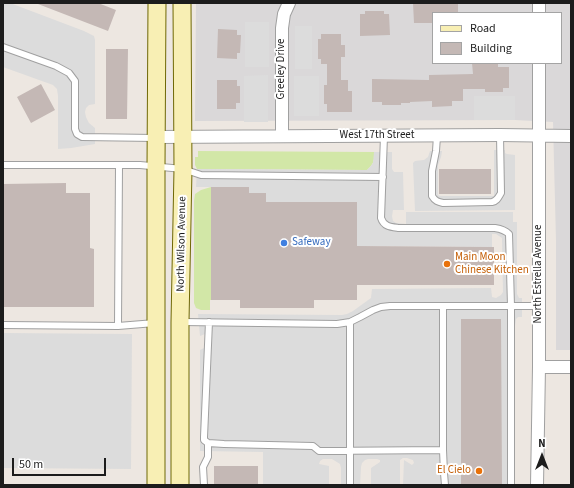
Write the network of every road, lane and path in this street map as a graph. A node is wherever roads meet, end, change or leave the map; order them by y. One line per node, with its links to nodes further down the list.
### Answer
1 (158, 3): 13 (main road)
2 (182, 3): 12 (main road, North Wilson Avenue)
3 (289, 3): 8 (street, Greeley Drive)
4 (3, 47): 13 (lane)
5 (539, 64): 7 (street, North Estrella Avenue)
6 (500, 135): 7 (street, West 17th Street); 10 (street, West 17th Street); 10 (lane)
7 (539, 135): 11 (street, West 17th Street); 22 (street, North Estrella Avenue)
8 (282, 136): 9 (street, West 17th Street); 12 (street, West 17th Street)
9 (384, 136): 10 (street, West 17th Street); 18 (lane)
10 (437, 136)
11 (571, 136)
12 (182, 137): 13 (street, West 17th Street); 17 (main road, North Wilson Avenue)
13 (157, 138): 16 (main road)
14 (3, 165): 15 (lane)
15 (119, 165): 16 (lane); 28 (lane)
16 (156, 167): 17 (lane); 19 (main road)
17 (183, 169): 18 (lane); 23 (main road, North Wilson Avenue)
18 (383, 177): 21 (lane)
19 (156, 229): 23 (main road); 26 (main road)
20 (443, 306): 21 (lane); 25 (lane); 32 (lane)
21 (511, 306): 22 (lane); 39 (lane)
22 (539, 306): 29 (street, North Estrella Avenue)
23 (180, 322): 24 (lane); 35 (main road, North Wilson Avenue)
24 (209, 322): 25 (lane); 31 (lane)
25 (350, 322): 33 (lane)
26 (156, 323): 28 (lane); 34 (main road)
27 (3, 324): 28 (lane)
28 (118, 326)
29 (540, 367): 30 (street); 40 (street, North Estrella Avenue)
30 (571, 367)
31 (208, 443): 33 (lane); 36 (lane)
32 (443, 450): 33 (lane); 38 (lane)
33 (350, 451): 37 (lane)
34 (156, 485)
35 (180, 485)
36 (204, 485)
37 (350, 485)
38 (445, 485)
39 (511, 485)
40 (537, 485)

